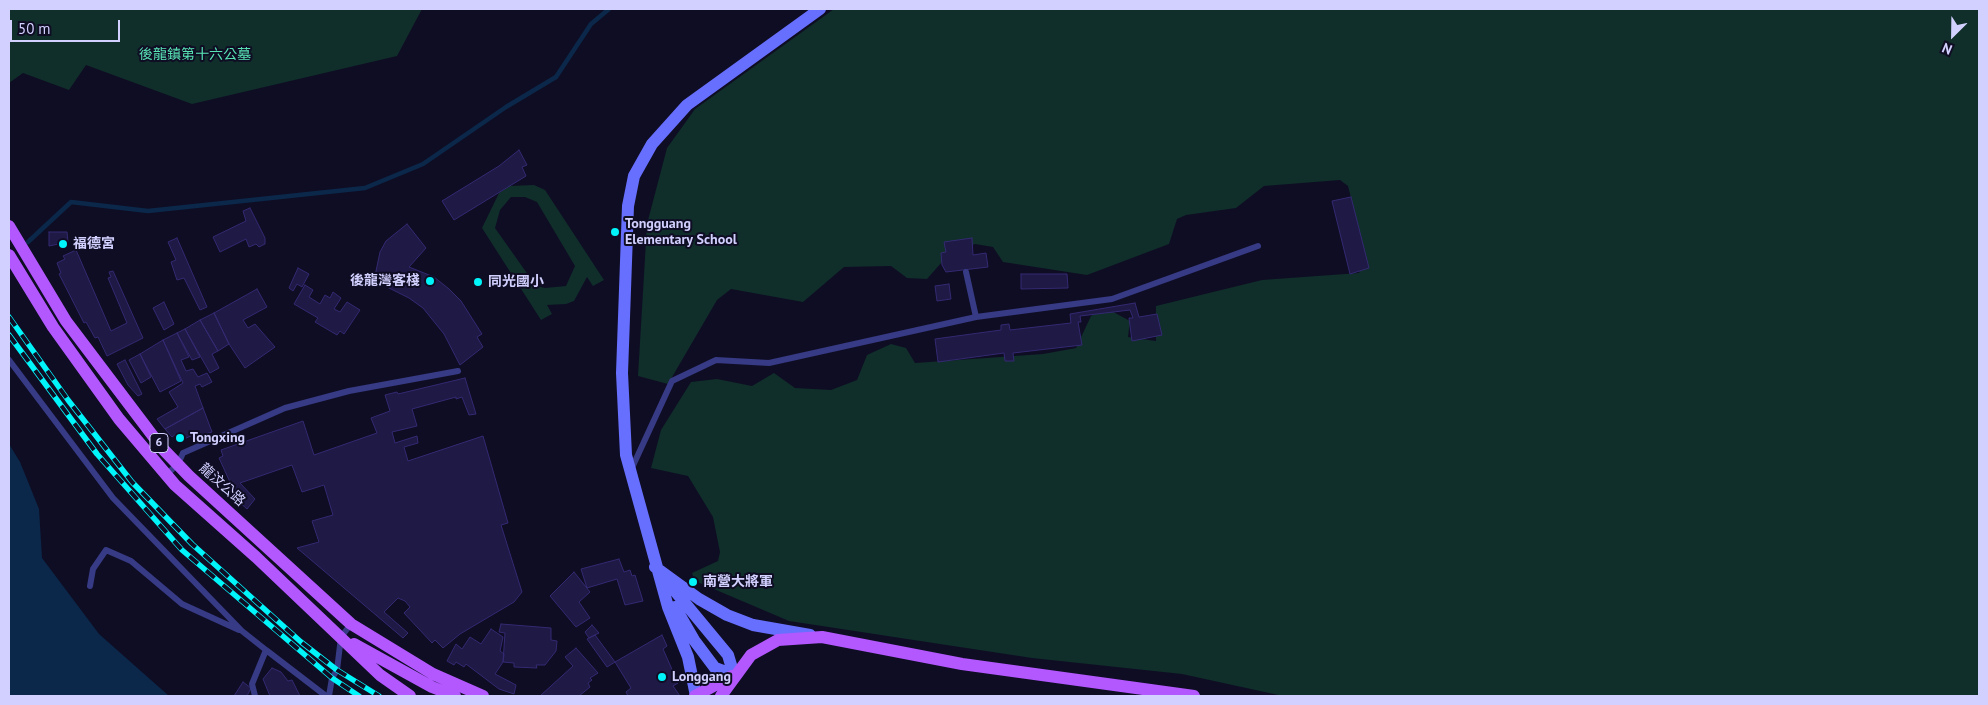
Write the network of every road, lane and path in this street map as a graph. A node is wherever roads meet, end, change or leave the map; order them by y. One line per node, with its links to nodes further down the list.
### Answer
1 (820, 9): 10 (main road)
2 (9, 226): 9 (main road, 龍汶公路 / 6)
3 (1258, 246): 6 (lane)
4 (9, 255): 11 (main road, 6)
5 (966, 272): 6 (lane)
6 (976, 317): 10 (lane)
7 (9, 360): 15 (lane)
8 (458, 371): 9 (lane)
9 (178, 464): 11 (lane); 14 (main road, 龍汶公路 / 6)
10 (630, 473): 12 (main road)
11 (166, 475): 16 (main road, 6)
12 (656, 567): 17 (main road); 19 (main road); 19 (main road); 25 (main road)
13 (90, 586): 15 (lane)
14 (352, 624): 16 (lane); 24 (main road, 龍汶公路 / 6)
15 (242, 632): 18 (lane)
16 (341, 637): 21 (lane); 22 (main road, 6); 23 (main road)
17 (822, 638): 19 (main road); 27 (main road)
18 (266, 650): 20 (lane); 21 (lane)
19 (734, 675): 25 (main road); 26 (main road)
20 (255, 696)
21 (327, 696)
22 (410, 696)
23 (455, 696)
24 (483, 696)
25 (695, 696)
26 (720, 696)
27 (1194, 696)

